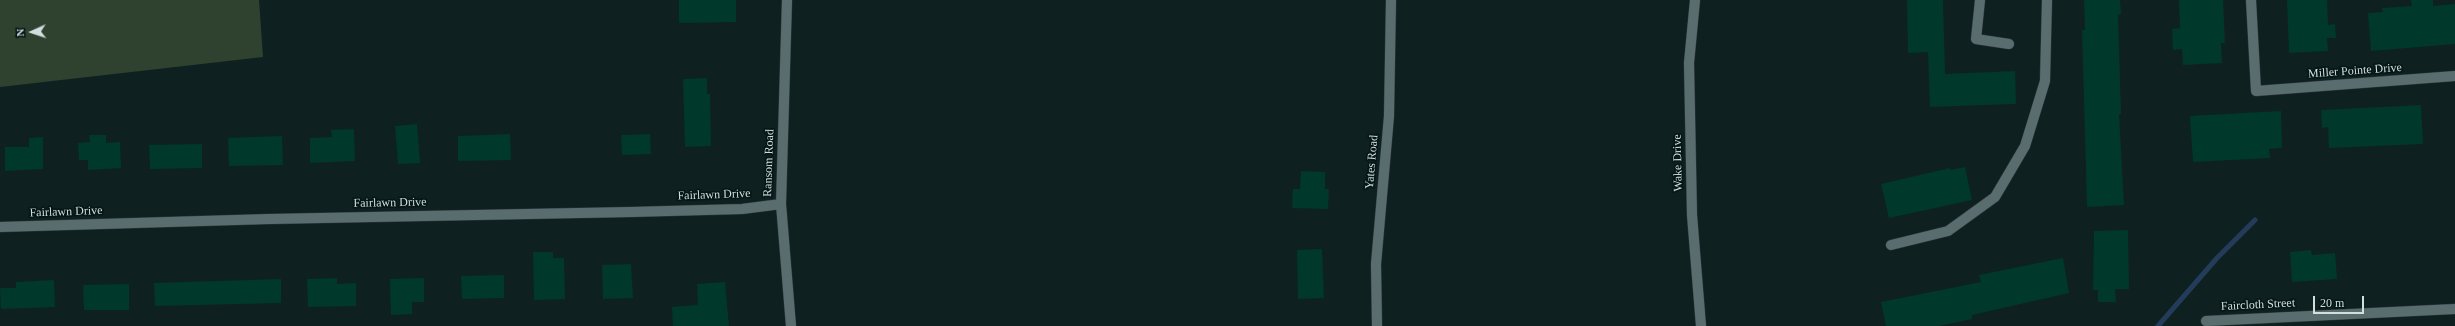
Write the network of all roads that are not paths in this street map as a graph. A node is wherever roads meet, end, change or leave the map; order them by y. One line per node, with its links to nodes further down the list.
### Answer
1 (787, 0): 9 (street, Ransom Road)
2 (1391, 0): 15 (street, Yates Road)
3 (1695, 0): 16 (street, Wake Drive)
4 (1980, 0): 7 (street)
5 (2047, 0): 11 (street)
6 (2251, 0): 8 (street, Miller Pointe Drive)
7 (2009, 44)
8 (2455, 76)
9 (781, 204): 10 (street, Fairlawn Drive); 14 (street, Ransom Road)
10 (0, 227)
11 (1891, 245)
12 (2455, 309): 13 (street, Faircloth Street)
13 (2206, 321)
14 (791, 326)
15 (1377, 326)
16 (1700, 326)

